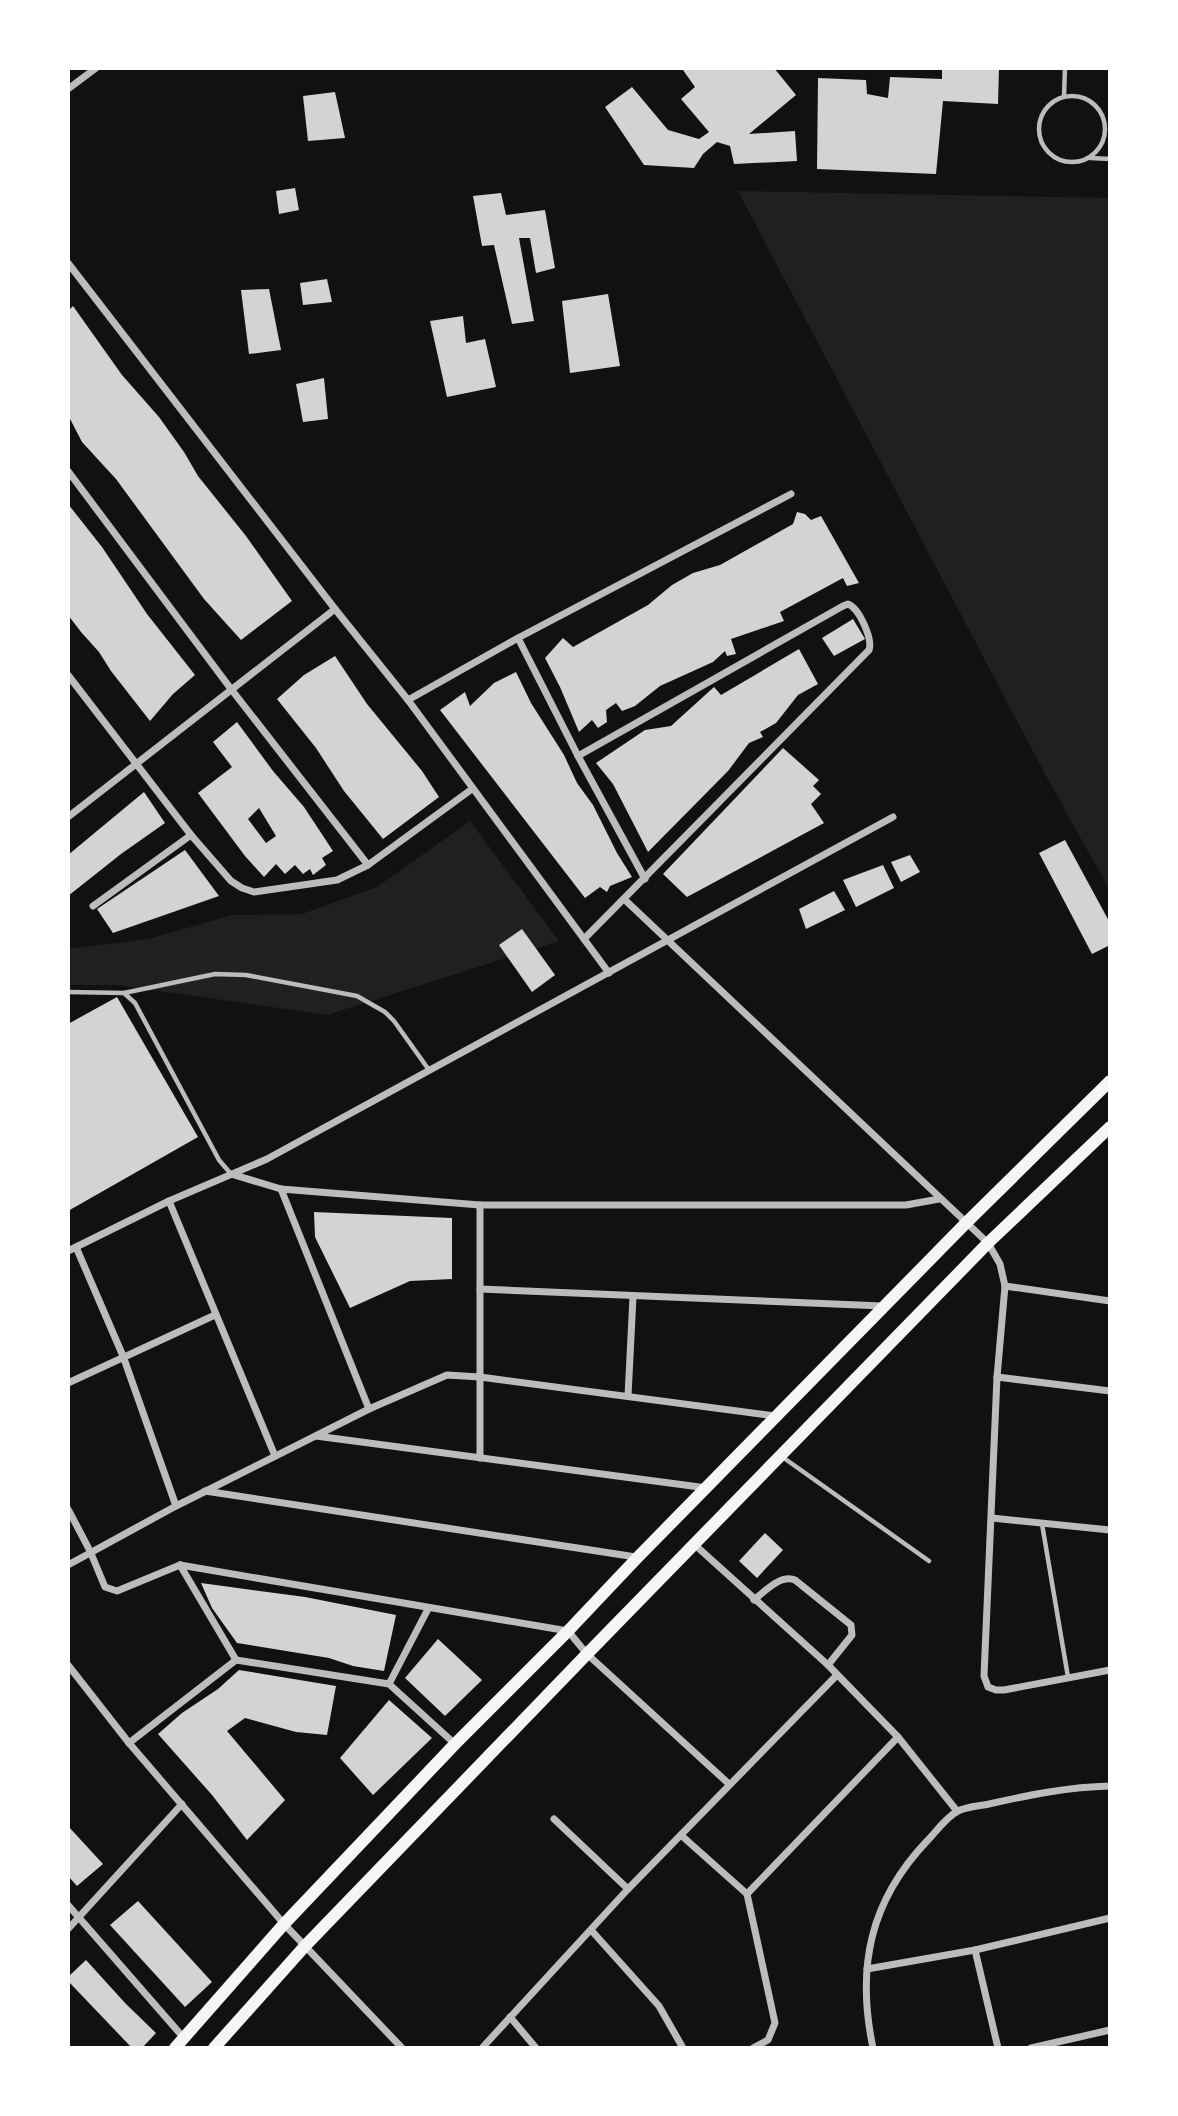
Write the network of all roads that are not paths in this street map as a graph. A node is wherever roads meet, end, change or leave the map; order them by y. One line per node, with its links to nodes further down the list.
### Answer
1 (96, 68): 3 (street)
2 (1065, 68): 4 (lane)
3 (68, 89)
4 (1064, 96): 5 (lane); 5 (lane)
5 (1088, 158): 6 (lane)
6 (1110, 159)
7 (68, 263): 8 (street)
8 (72, 275): 11 (street)
9 (68, 471): 14 (street)
10 (791, 494): 12 (street)
11 (335, 609): 14 (street); 15 (street)
12 (518, 638): 15 (street); 16 (street)
13 (68, 675): 17 (street)
14 (231, 690): 17 (street); 22 (street)
15 (408, 700): 18 (street)
16 (578, 757): 23 (street); 23 (street)
17 (136, 765): 19 (street); 21 (street)
18 (472, 789): 22 (street); 26 (street)
19 (68, 817)
20 (893, 817): 27 (street)
21 (191, 835): 22 (street); 25 (street)
22 (368, 865)
23 (645, 879): 24 (street)
24 (624, 899): 26 (street); 27 (street)
25 (93, 906)
26 (584, 939): 28 (street)
27 (667, 941): 28 (street); 36 (street)
28 (609, 973): 31 (street)
29 (68, 992): 30 (lane)
30 (124, 993): 31 (lane); 34 (lane)
31 (430, 1071): 34 (street)
32 (1110, 1081): 39 (main road)
33 (1110, 1127): 40 (main road)
34 (231, 1174): 35 (street); 37 (street)
35 (281, 1189): 38 (street); 54 (street)
36 (939, 1199): 38 (street); 39 (street)
37 (169, 1201): 41 (street); 47 (street)
38 (480, 1205): 43 (street)
39 (966, 1223): 40 (street); 46 (main road)
40 (988, 1243): 42 (street); 57 (main road)
41 (72, 1249): 48 (street)
42 (1004, 1286): 45 (street); 50 (street)
43 (480, 1289): 44 (street); 49 (street)
44 (633, 1297): 46 (street); 53 (street)
45 (1110, 1301)
46 (884, 1306): 55 (main road)
47 (215, 1315): 48 (street); 58 (street)
48 (123, 1356): 51 (street); 62 (street)
49 (480, 1377): 53 (street); 54 (street); 59 (street)
50 (997, 1377): 52 (street); 64 (street)
51 (68, 1383)
52 (1110, 1391)
53 (628, 1396): 55 (street)
54 (369, 1409): 56 (street)
55 (777, 1416): 60 (main road)
56 (315, 1436): 58 (street); 59 (street)
57 (781, 1455): 67 (main road); 70 (lane)
58 (275, 1456): 61 (street)
59 (480, 1458): 60 (street)
60 (707, 1488): 69 (main road)
61 (205, 1491): 62 (street); 69 (street)
62 (176, 1506): 68 (street)
63 (68, 1509): 68 (street)
64 (992, 1518): 65 (street); 82 (street)
65 (1042, 1523): 66 (street); 82 (lane)
66 (1110, 1530)
67 (695, 1545): 73 (street); 76 (main road)
68 (90, 1551): 71 (street); 72 (street)
69 (637, 1558): 75 (main road)
70 (929, 1561)
71 (68, 1564)
72 (180, 1565): 74 (street); 77 (street)
73 (754, 1600): 79 (street); 79 (street)
74 (428, 1609): 75 (street); 83 (street)
75 (568, 1631): 76 (street); 86 (main road)
76 (587, 1654): 87 (street); 101 (main road)
77 (236, 1660): 83 (street); 85 (street)
78 (68, 1664): 85 (street)
79 (828, 1665): 81 (street)
80 (1110, 1670): 82 (street)
81 (837, 1675): 84 (street); 87 (street)
82 (1069, 1678)
83 (388, 1684): 86 (street)
84 (898, 1737): 90 (street); 94 (street)
85 (129, 1743): 89 (street)
86 (455, 1744): 98 (main road)
87 (729, 1784): 92 (street)
88 (1110, 1786): 90 (street)
89 (182, 1804): 96 (street); 98 (street)
90 (957, 1811): 103 (street)
91 (554, 1819): 93 (street)
92 (682, 1836): 93 (street); 94 (street)
93 (628, 1889): 100 (street)
94 (747, 1894): 112 (street)
95 (68, 1905): 96 (street)
96 (79, 1917): 99 (street); 106 (street)
97 (1110, 1918): 102 (street)
98 (284, 1924): 101 (street); 106 (main road)
99 (68, 1929)
100 (591, 1930): 104 (street); 111 (street)
101 (304, 1946): 107 (main road); 108 (street)
102 (975, 1950): 103 (street); 114 (street)
103 (867, 1969): 113 (street)
104 (510, 2017): 109 (street); 110 (street)
105 (1110, 2030): 115 (street)
106 (179, 2043)
107 (214, 2048)
108 (402, 2048)
109 (482, 2048)
110 (536, 2048)
111 (683, 2048)
112 (752, 2048)
113 (873, 2048)
114 (998, 2048)
115 (1031, 2048)

